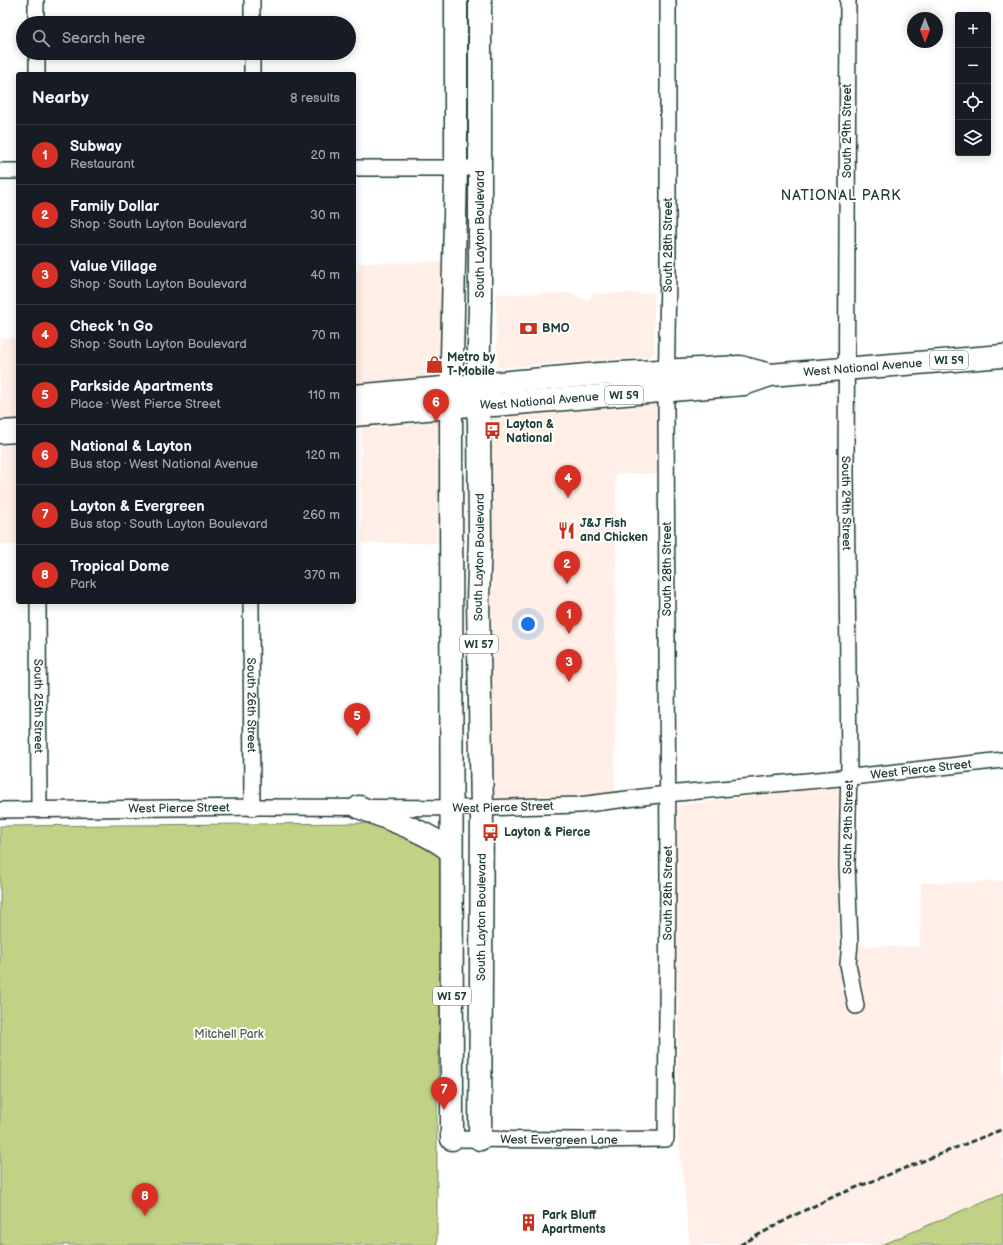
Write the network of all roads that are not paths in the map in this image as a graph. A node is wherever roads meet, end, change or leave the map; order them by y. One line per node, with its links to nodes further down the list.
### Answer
1 (36, 0): 7 (street)
2 (252, 0): 8 (street)
3 (456, 0): 14 (main road, South Layton Boulevard)
4 (480, 0): 15 (main road, South Layton Boulevard)
5 (668, 0): 20 (street, South 28th Street)
6 (848, 0): 19 (street, South 29th Street)
7 (36, 16)
8 (252, 16)
9 (37, 60): 11 (street)
10 (252, 60): 12 (street)
11 (37, 72)
12 (252, 72)
13 (356, 168): 14 (street)
14 (456, 168): 15 (street); 23 (main road, South Layton Boulevard)
15 (480, 168): 21 (main road, South Layton Boulevard)
16 (0, 171): 17 (street)
17 (16, 171)
18 (1003, 356): 19 (main road, West National Avenue / WI 59)
19 (847, 368): 20 (main road, West National Avenue / WI 59); 32 (street, South 29th Street)
20 (667, 381): 21 (main road, West National Avenue / WI 59); 33 (street, South 28th Street)
21 (478, 394): 23 (main road, West National Avenue / WI 59); 28 (main road, South Layton Boulevard / WI 57)
22 (356, 396): 23 (main road, West National Avenue / WI 59)
23 (451, 397): 24 (main road, West National Avenue / WI 59); 27 (main road, South Layton Boulevard / WI 57)
24 (356, 414)
25 (16, 431): 26 (main road)
26 (0, 432)
27 (451, 535): 28 (main road); 36 (main road, South Layton Boulevard / WI 57)
28 (478, 601): 37 (main road, South Layton Boulevard / WI 57)
29 (38, 604): 38 (street, South 25th Street)
30 (251, 604): 34 (street, South 26th Street)
31 (1003, 760): 32 (street, West Pierce Street)
32 (849, 777): 33 (street, West Pierce Street); 41 (street, South 29th Street)
33 (667, 794): 37 (street, West Pierce Street); 42 (street, South 28th Street)
34 (252, 808): 35 (street, West Pierce Street); 38 (street, West Pierce Street)
35 (359, 808): 36 (street, West Pierce Street); 40 (main road)
36 (451, 808): 37 (street, West Pierce Street); 40 (main road, South Layton Boulevard / WI 57)
37 (482, 808): 44 (main road, South Layton Boulevard / WI 57)
38 (39, 809): 39 (street, West Pierce Street)
39 (0, 810)
40 (451, 852): 43 (main road, South Layton Boulevard / WI 57)
41 (856, 1006)
42 (666, 1138): 44 (street, West Evergreen Lane)
43 (452, 1139): 44 (street, West Evergreen Lane)
44 (480, 1139)

